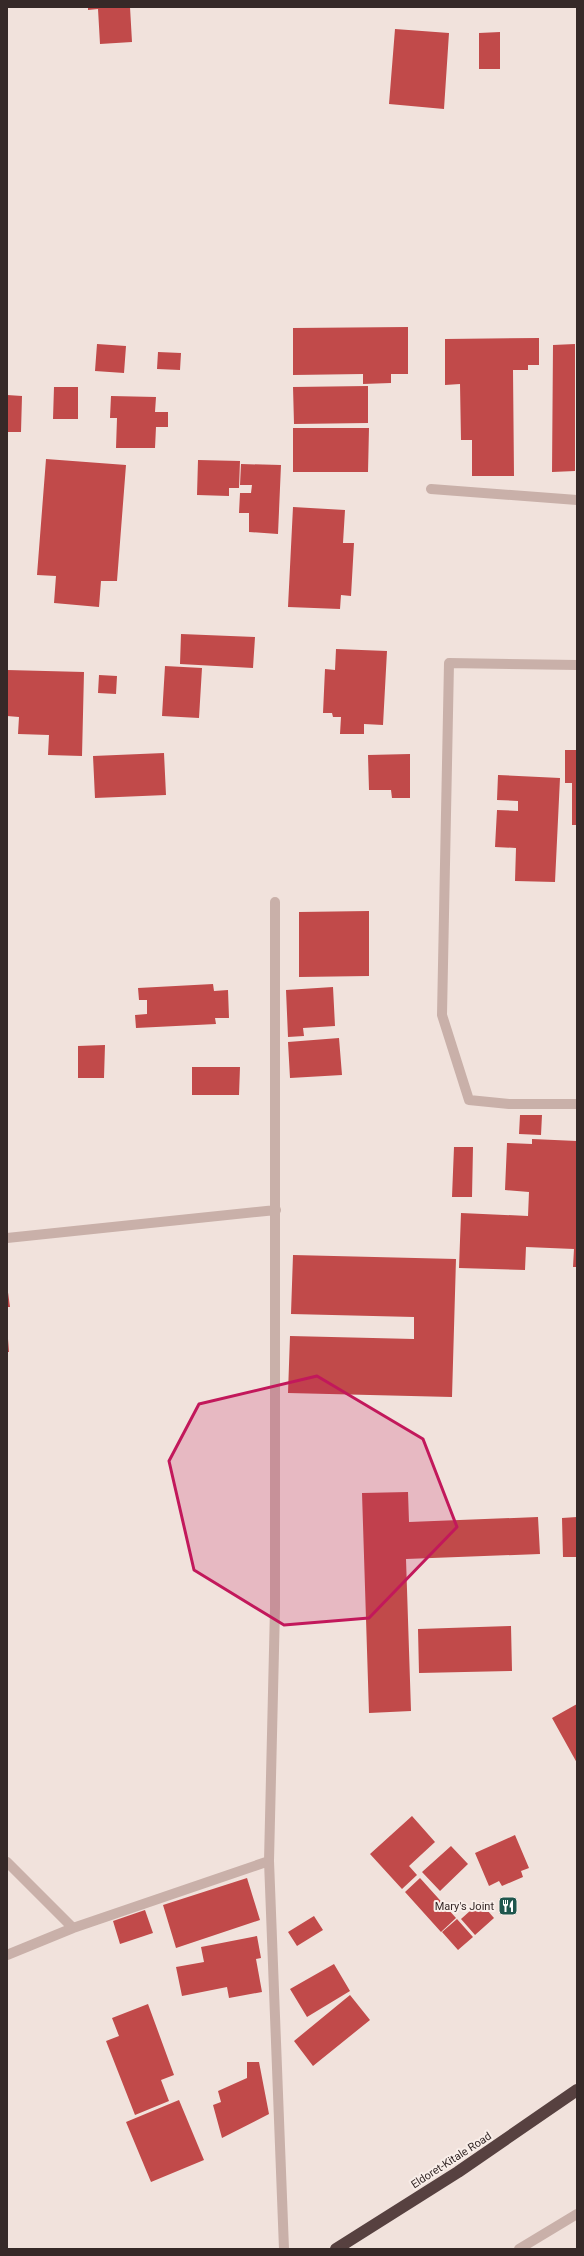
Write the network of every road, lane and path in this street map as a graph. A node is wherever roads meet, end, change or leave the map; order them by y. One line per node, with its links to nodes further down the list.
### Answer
1 (431, 489): 2 (street)
2 (577, 500)
3 (577, 665): 5 (street)
4 (275, 902): 6 (street)
5 (577, 1104)
6 (276, 1210): 7 (street); 8 (street)
7 (7, 1238)
8 (269, 1861): 10 (street); 14 (street)
9 (7, 1862): 10 (street)
10 (73, 1928): 11 (street)
11 (7, 1955)
12 (577, 2090): 15 (highway, Eldoret-Kitale Road)
13 (577, 2214): 16 (street)
14 (284, 2249)
15 (336, 2249)
16 (518, 2249)

